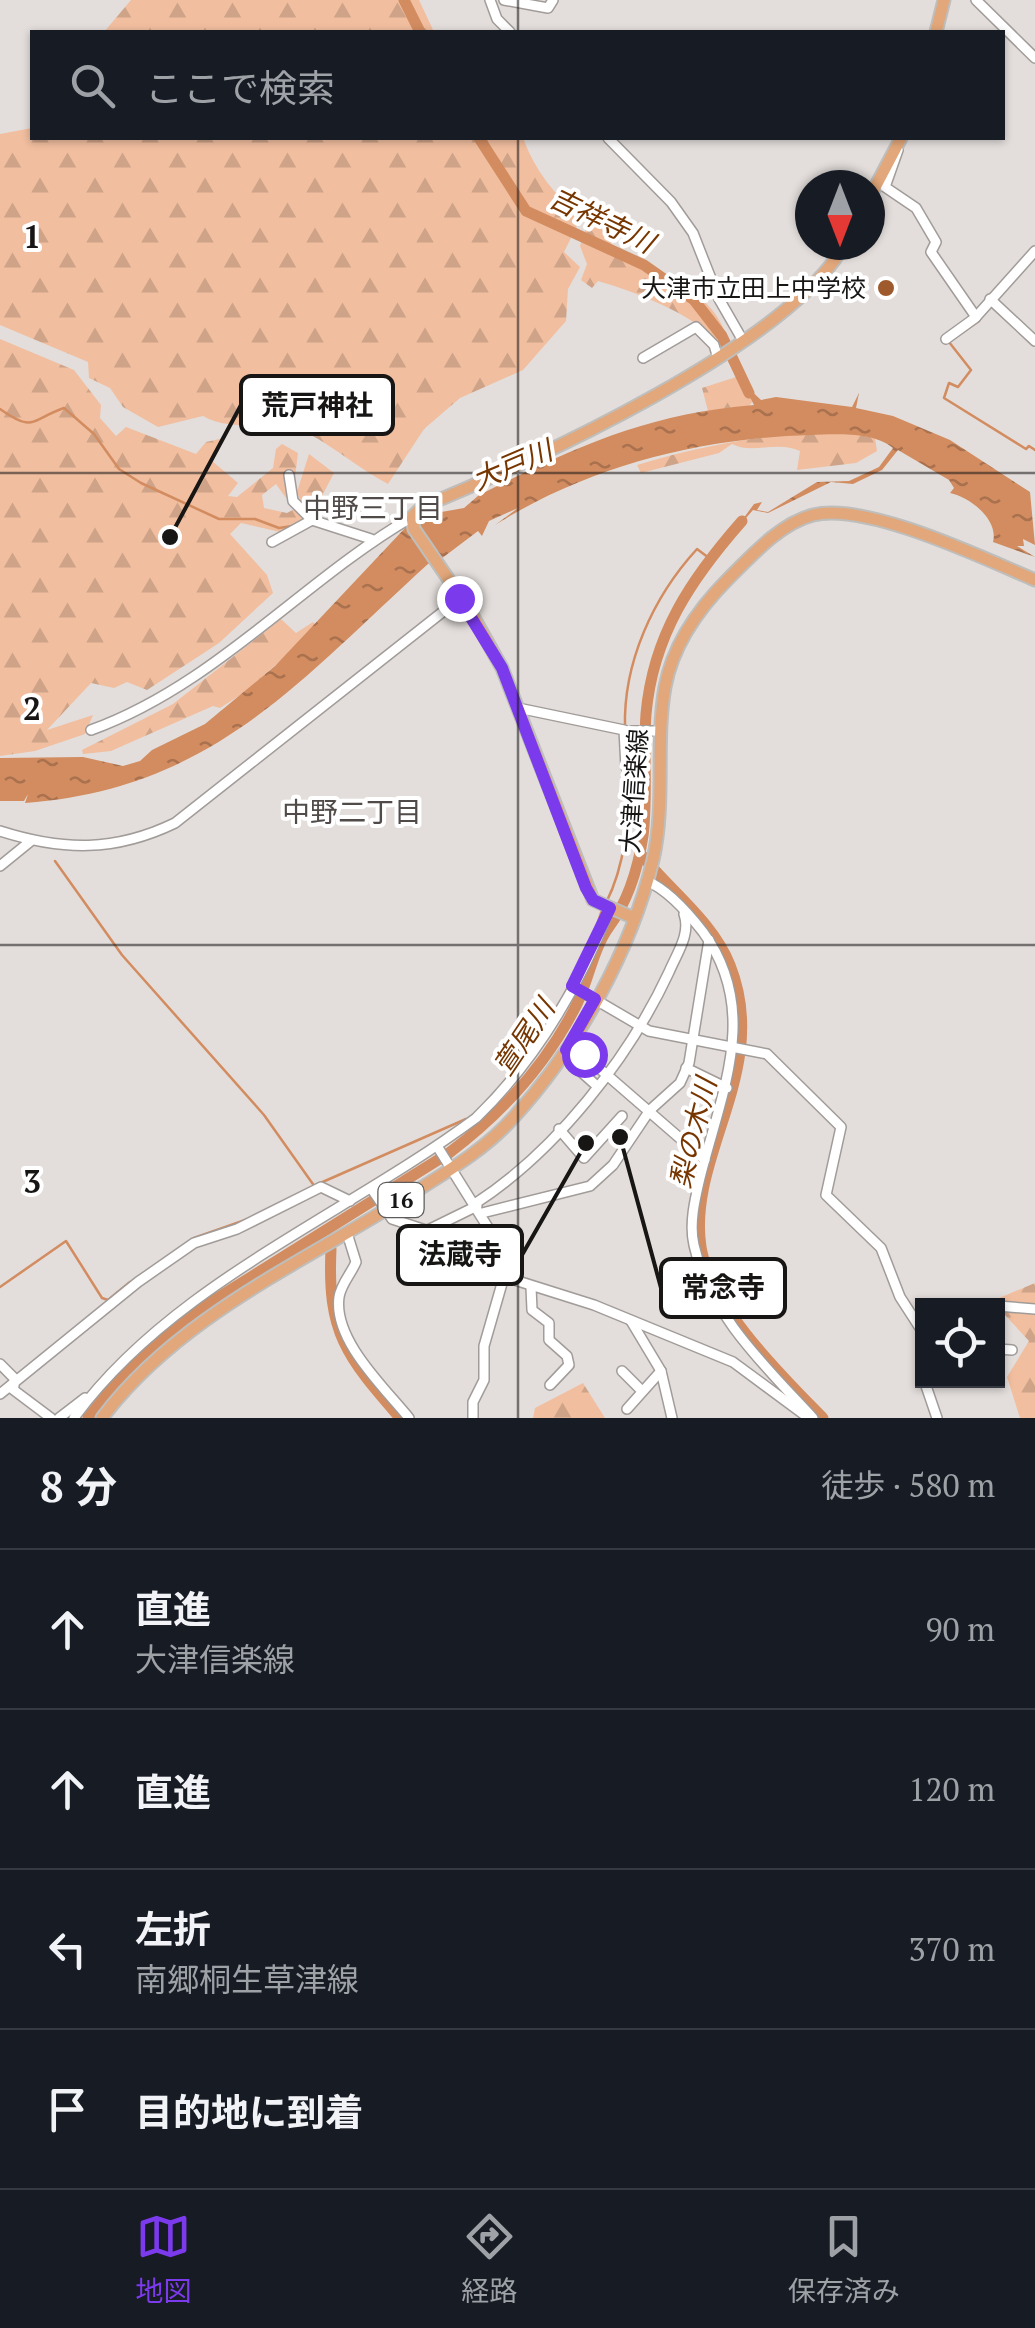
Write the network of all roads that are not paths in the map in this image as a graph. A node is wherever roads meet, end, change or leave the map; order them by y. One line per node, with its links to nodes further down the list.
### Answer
1 (490, 0): 6 (street)
2 (504, 0): 3 (street)
3 (553, 0)
4 (944, 0): 7 (main road)
5 (976, 0): 8 (street)
6 (508, 30)
7 (936, 30)
8 (1035, 58)
9 (610, 140): 16 (street)
10 (899, 143): 11 (main road); 15 (street)
11 (884, 170)
12 (1035, 250): 14 (street)
13 (836, 260): 16 (main road)
14 (990, 298): 15 (street); 18 (street)
15 (976, 317): 17 (street)
16 (742, 339): 19 (main road)
17 (946, 339)
18 (1035, 341)
19 (718, 354): 20 (street); 22 (main road)
20 (643, 358)
21 (289, 475): 23 (street)
22 (412, 519): 24 (street); 27 (main road)
23 (312, 520): 24 (street); 25 (street)
24 (369, 541): 29 (street)
25 (272, 542)
26 (1035, 580): 30 (main road, 大津信楽線 / 16)
27 (459, 598): 28 (main road); 34 (street)
28 (518, 708): 32 (street); 38 (main road)
29 (91, 730)
30 (658, 731): 31 (street); 36 (main road, 大津信楽線 / 16)
31 (633, 742)
32 (626, 767)
33 (0, 831): 34 (street)
34 (32, 840): 35 (street)
35 (0, 866)
36 (648, 877): 39 (street); 40 (main road, 大津信楽線 / 16)
37 (694, 901): 39 (street)
38 (611, 909): 40 (main road); 42 (street)
39 (683, 911): 41 (street); 44 (street)
40 (632, 918): 43 (main road, 大津信楽線 / 16)
41 (709, 940): 45 (street); 46 (street)
42 (572, 986): 43 (street); 55 (street)
43 (592, 998): 44 (street); 47 (main road, 大津信楽線 / 16)
44 (642, 1028): 45 (street); 49 (street)
45 (694, 1038): 46 (street); 48 (street)
46 (738, 1050): 51 (street); 69 (street)
47 (570, 1052): 49 (street); 50 (street); 57 (main road, 大津信楽線 / 16)
48 (686, 1068): 51 (street); 52 (street)
49 (607, 1076): 50 (street); 52 (street)
50 (598, 1086): 54 (street)
51 (727, 1088): 56 (street)
52 (650, 1110): 56 (street); 60 (street)
53 (622, 1116): 54 (street)
54 (559, 1128): 60 (street)
55 (438, 1147): 57 (street); 58 (street)
56 (705, 1163): 77 (street)
57 (451, 1167): 60 (street); 61 (main road, 大津信楽線 / 16)
58 (371, 1189): 59 (street); 61 (street)
59 (350, 1201): 78 (street); 79 (street)
60 (478, 1207): 62 (street); 64 (street)
61 (383, 1208): 62 (street); 63 (main road, 大津信楽線 / 16)
62 (428, 1230): 64 (street)
63 (348, 1233): 87 (main road, 大津信楽線 / 16); 88 (street)
64 (498, 1242): 65 (street)
65 (502, 1276): 66 (street); 89 (street)
66 (531, 1287): 70 (street); 76 (street)
67 (1005, 1307): 68 (street)
68 (1035, 1309)
69 (915, 1320)
70 (631, 1321): 75 (street); 77 (street)
71 (1005, 1350): 72 (street)
72 (1012, 1350)
73 (0, 1364): 79 (street)
74 (622, 1370): 81 (street)
75 (662, 1370): 81 (street); 90 (street)
76 (550, 1384)
77 (773, 1384): 91 (street)
78 (98, 1385): 85 (street); 86 (street)
79 (12, 1387): 82 (street); 84 (street)
80 (927, 1388): 92 (street)
81 (641, 1390): 83 (street)
82 (0, 1394)
83 (627, 1409)
84 (51, 1418)
85 (59, 1418)
86 (74, 1418)
87 (102, 1418)
88 (408, 1418)
89 (473, 1418)
90 (672, 1418)
91 (811, 1418)
92 (938, 1418)

